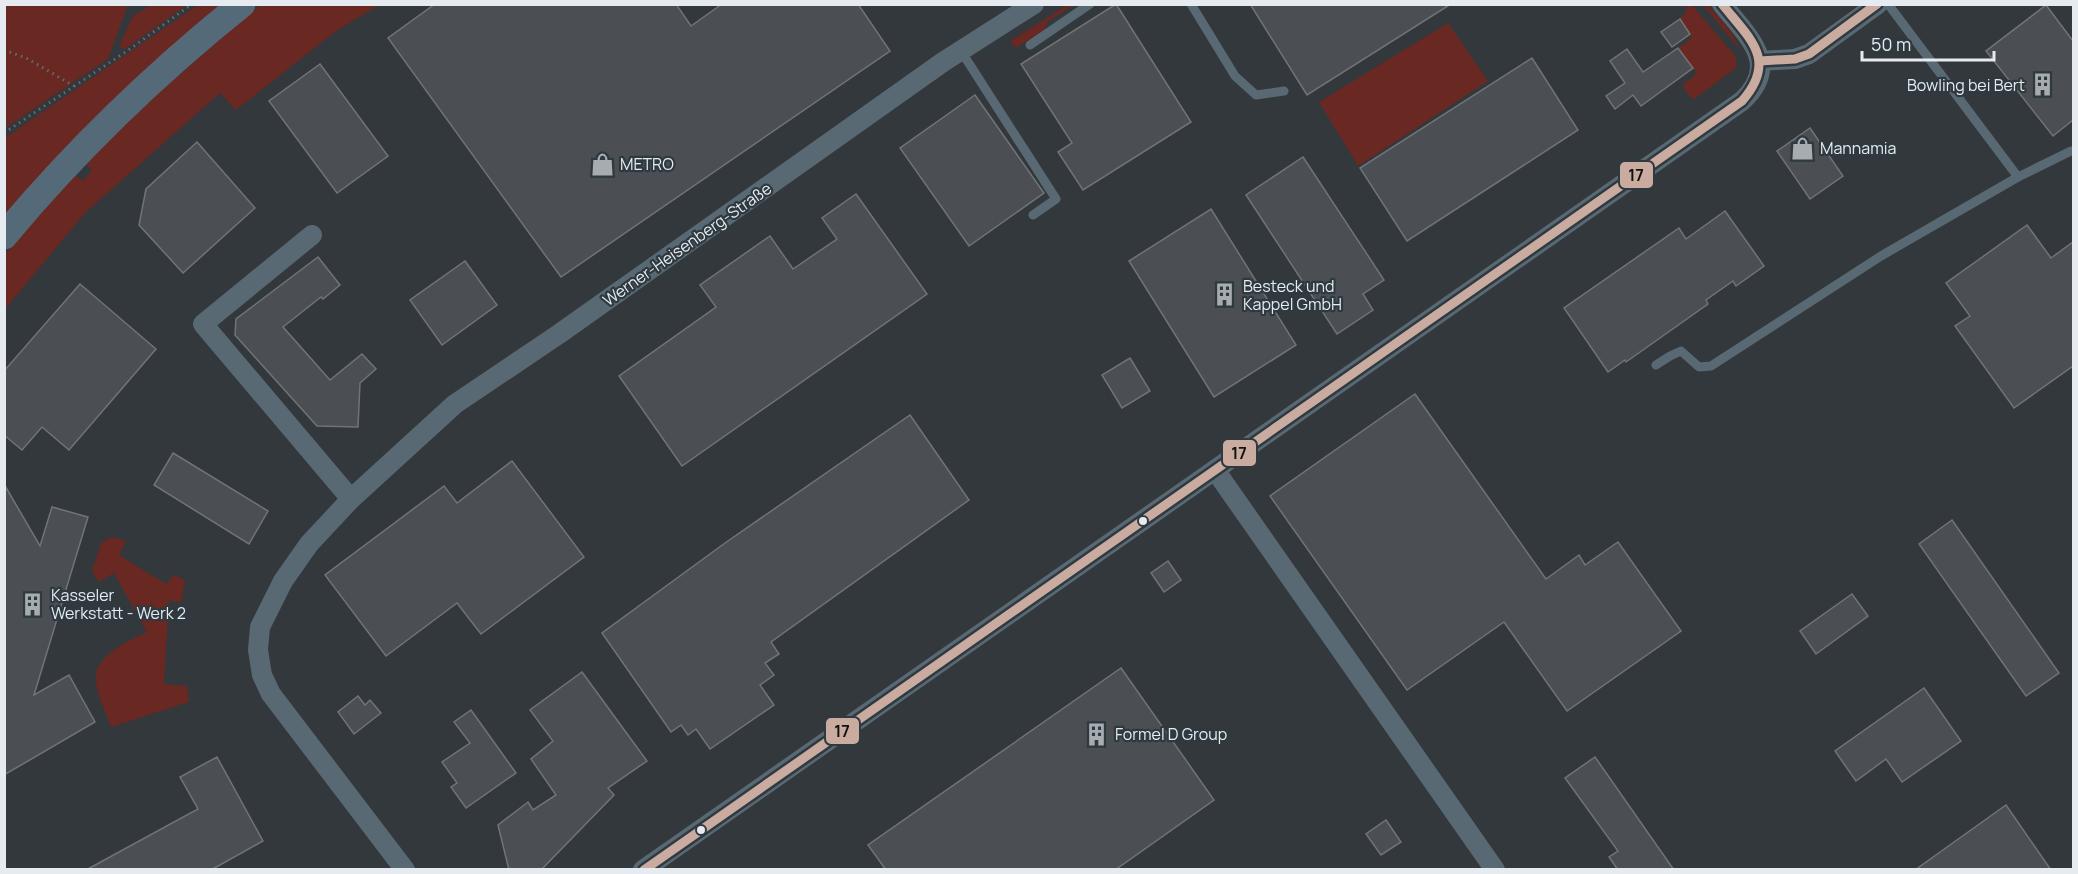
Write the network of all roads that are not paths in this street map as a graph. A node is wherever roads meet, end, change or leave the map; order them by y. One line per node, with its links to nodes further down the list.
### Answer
1 (242, 4): 16 (main road)
2 (1035, 4): 9 (street, Werner-Heisenberg-Straße)
3 (1090, 4): 8 (lane)
4 (1191, 4): 11 (lane)
5 (1722, 4): 10 (street)
6 (1878, 4): 10 (street)
7 (1888, 4): 13 (lane)
8 (1030, 45)
9 (961, 51): 14 (lane); 19 (street, Werner-Heisenberg-Straße)
10 (1760, 61): 18 (street)
11 (1284, 91)
12 (2071, 151): 13 (lane)
13 (2018, 177): 17 (lane)
14 (1033, 215)
15 (312, 235): 19 (street)
16 (4, 236)
17 (1656, 365)
18 (1215, 471): 21 (street); 22 (street)
19 (351, 499): 20 (street, Werner-Heisenberg-Straße)
20 (405, 870)
21 (643, 870)
22 (1495, 870)

